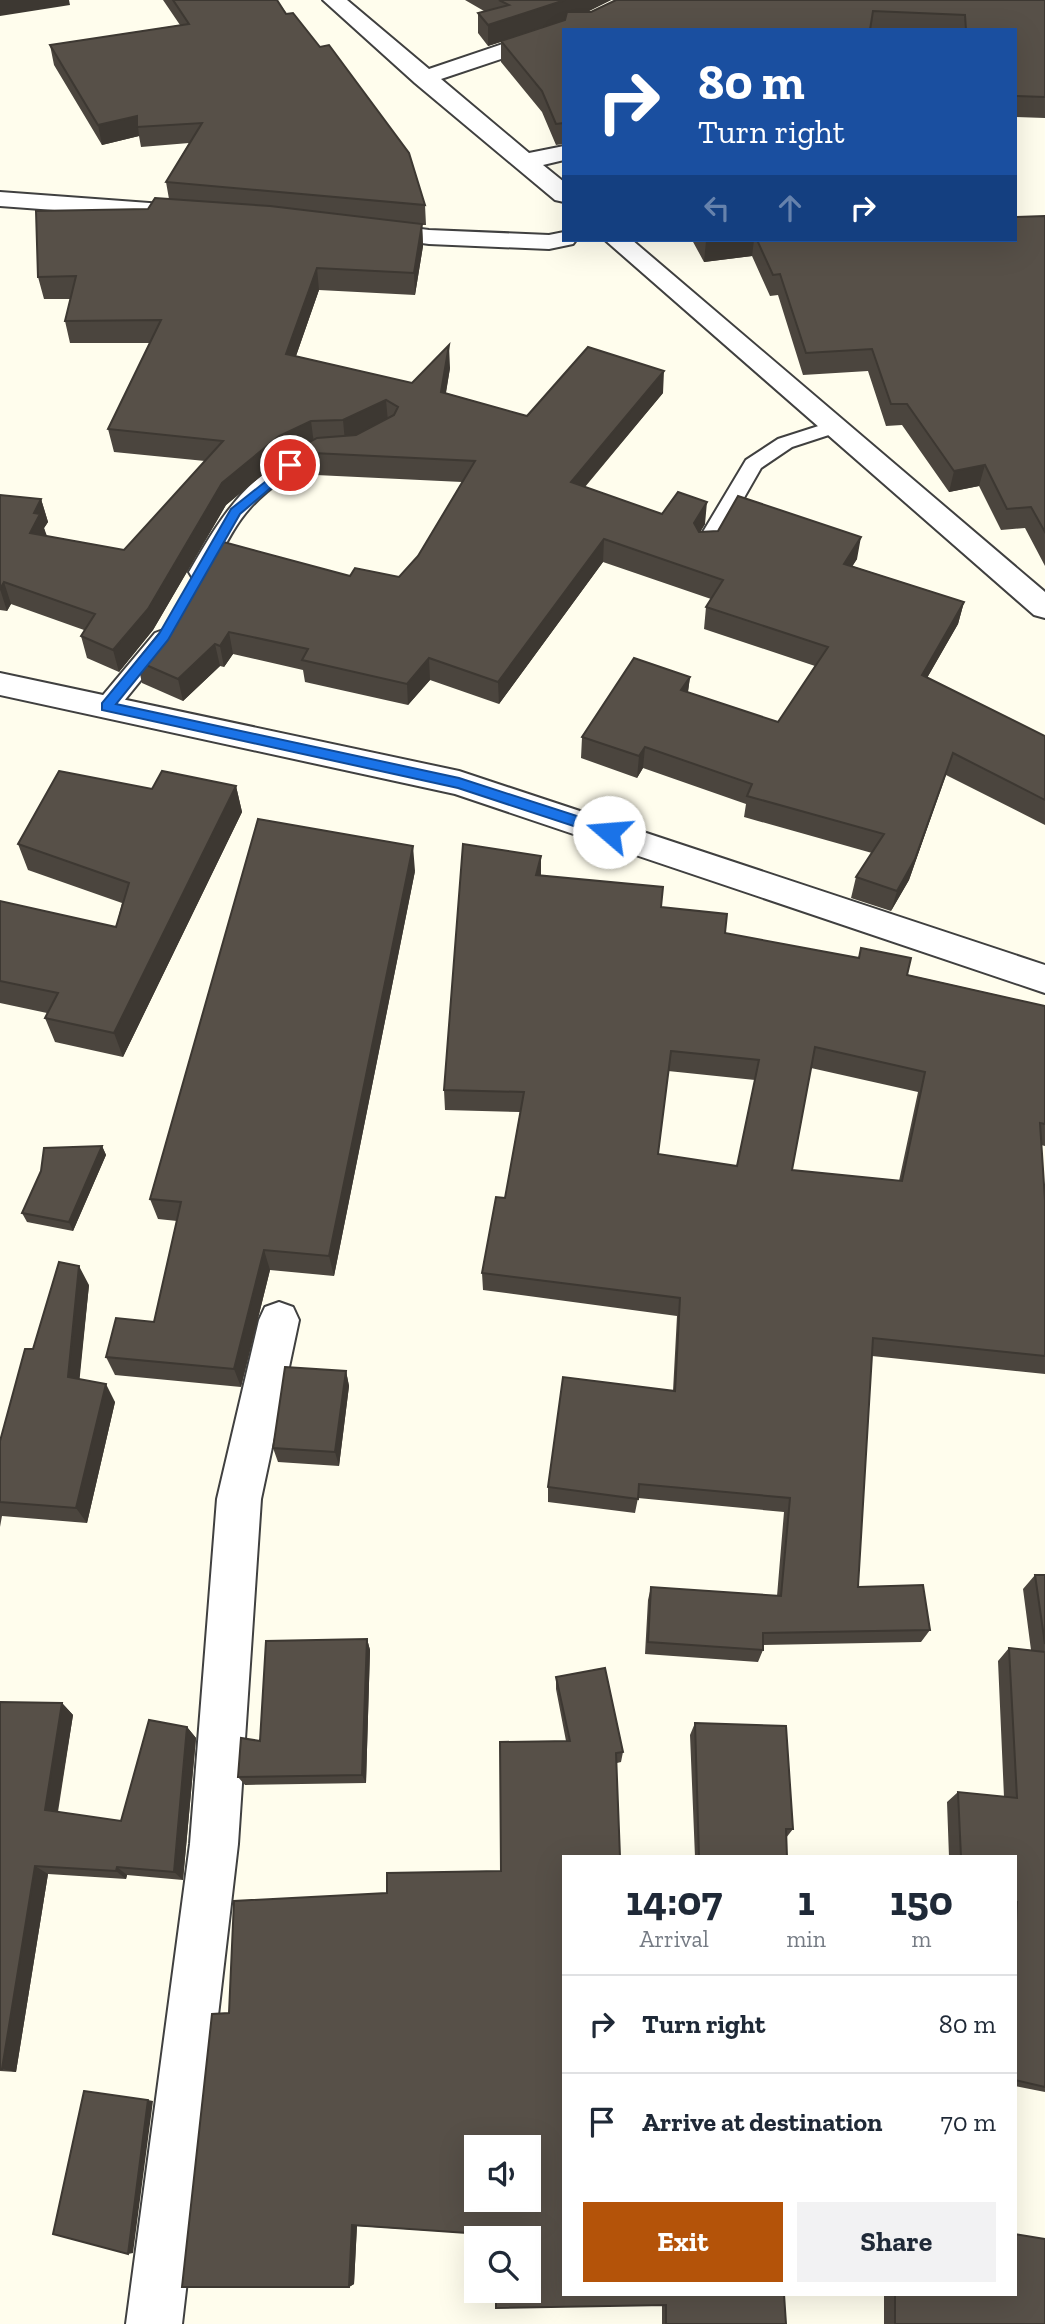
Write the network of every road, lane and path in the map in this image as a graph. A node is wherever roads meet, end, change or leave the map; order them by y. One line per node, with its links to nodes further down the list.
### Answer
1 (334, 0): 5 (street)
2 (588, 23): 3 (street)
3 (572, 28)
4 (562, 31): 5 (street)
5 (423, 78): 7 (street)
6 (562, 153): 7 (street)
7 (522, 162): 8 (street)
8 (562, 193)
9 (0, 199): 10 (street)
10 (218, 215)
11 (351, 228): 12 (street)
12 (562, 239)
13 (619, 242): 14 (street)
14 (834, 427): 16 (lane); 18 (street)
15 (350, 451): 17 (lane)
16 (705, 547)
17 (192, 586)
18 (1045, 608)
19 (175, 616): 21 (lane)
20 (0, 684): 21 (street)
21 (107, 706): 22 (street)
22 (1045, 979)
23 (279, 1320): 24 (street)
24 (155, 2324)

